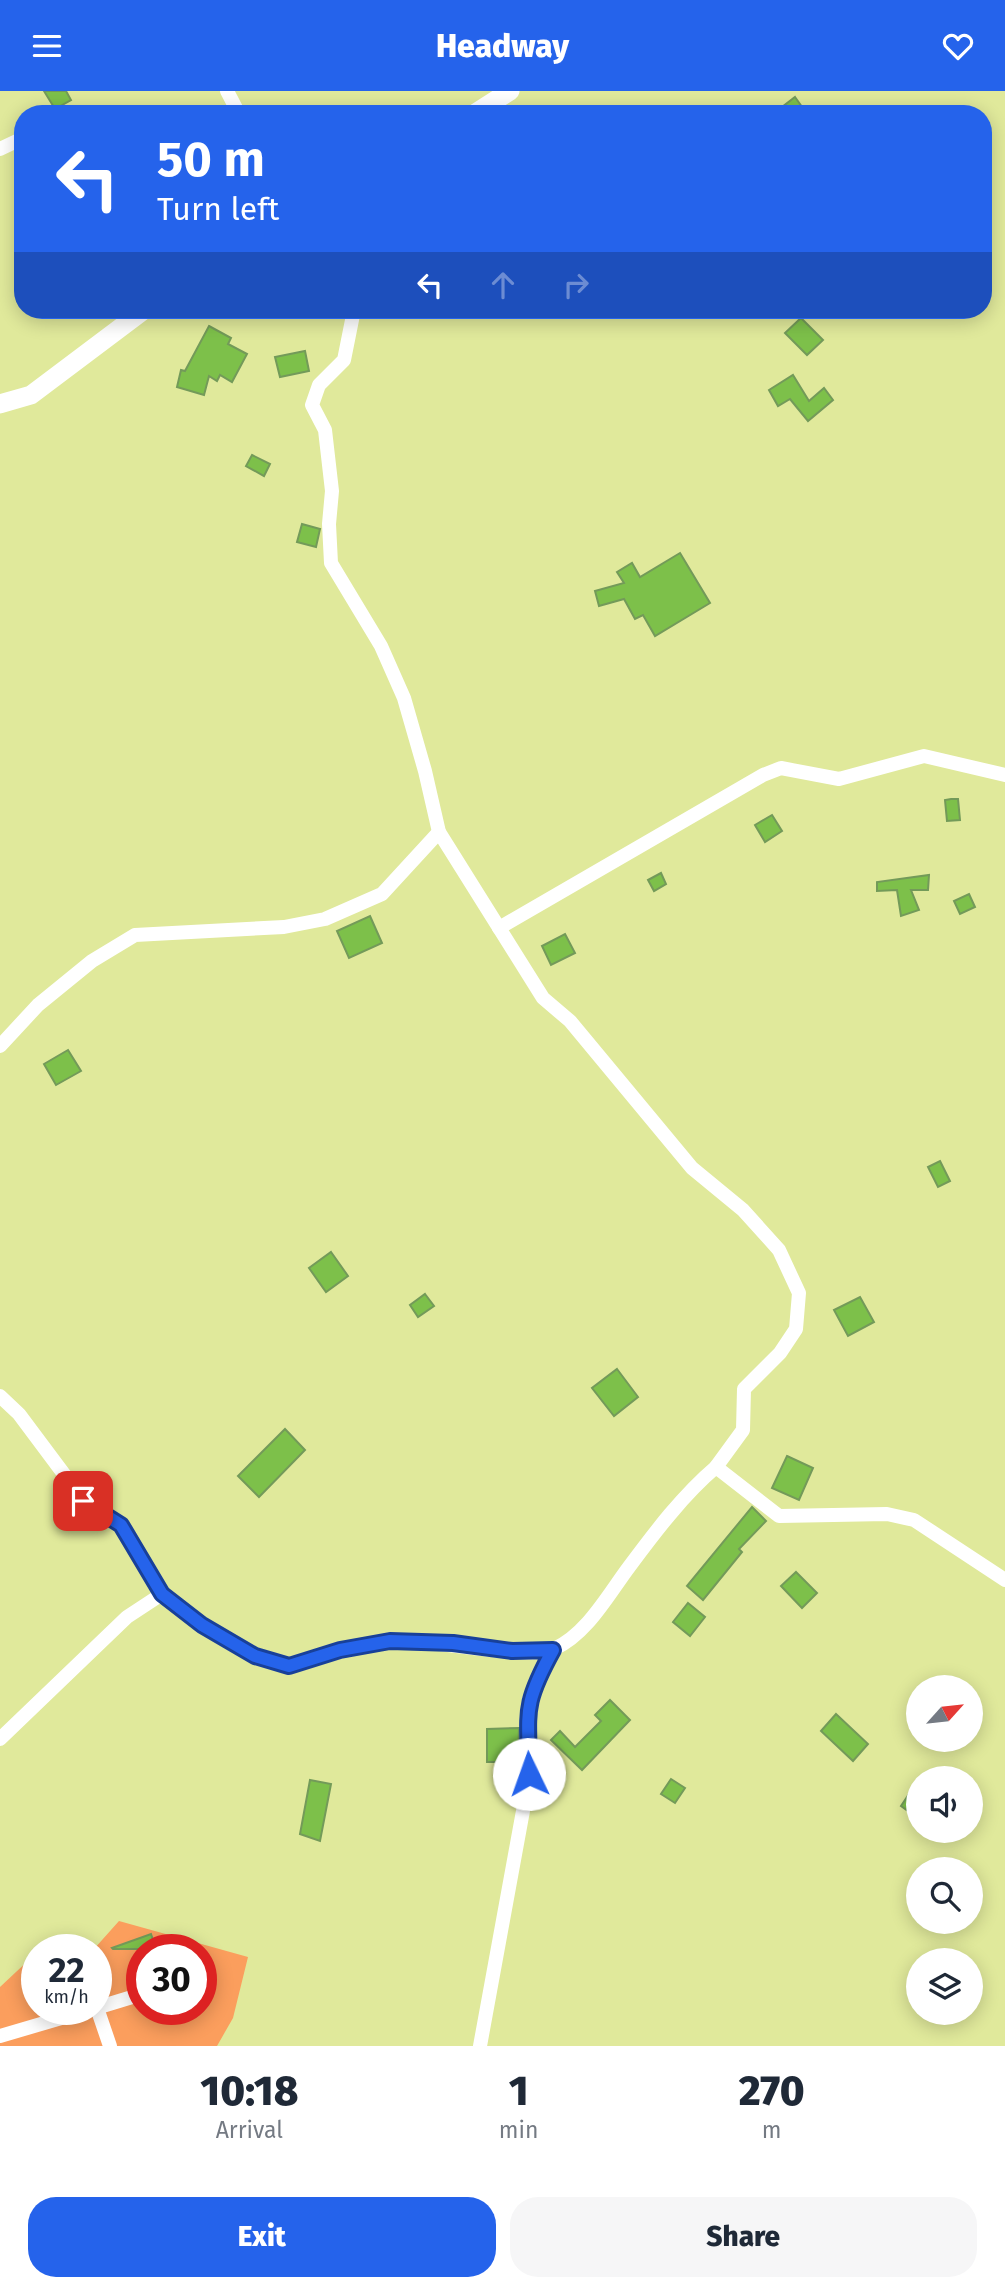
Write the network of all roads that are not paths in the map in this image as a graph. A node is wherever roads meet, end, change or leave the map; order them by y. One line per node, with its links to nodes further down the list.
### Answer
1 (510, 91): 2 (street)
2 (488, 105)
3 (132, 319): 5 (street)
4 (352, 319): 7 (street)
5 (0, 404)
6 (1005, 775): 8 (street)
7 (439, 832): 8 (street); 9 (street)
8 (499, 928): 11 (street)
9 (0, 1046)
10 (0, 1396): 13 (street)
11 (716, 1467): 12 (street); 14 (street)
12 (1005, 1580)
13 (162, 1594): 14 (street); 15 (street)
14 (553, 1650): 20 (street)
15 (0, 1739)
16 (37, 2025): 18 (street)
17 (102, 2025): 19 (street)
18 (0, 2036)
19 (110, 2046)
20 (480, 2046)

